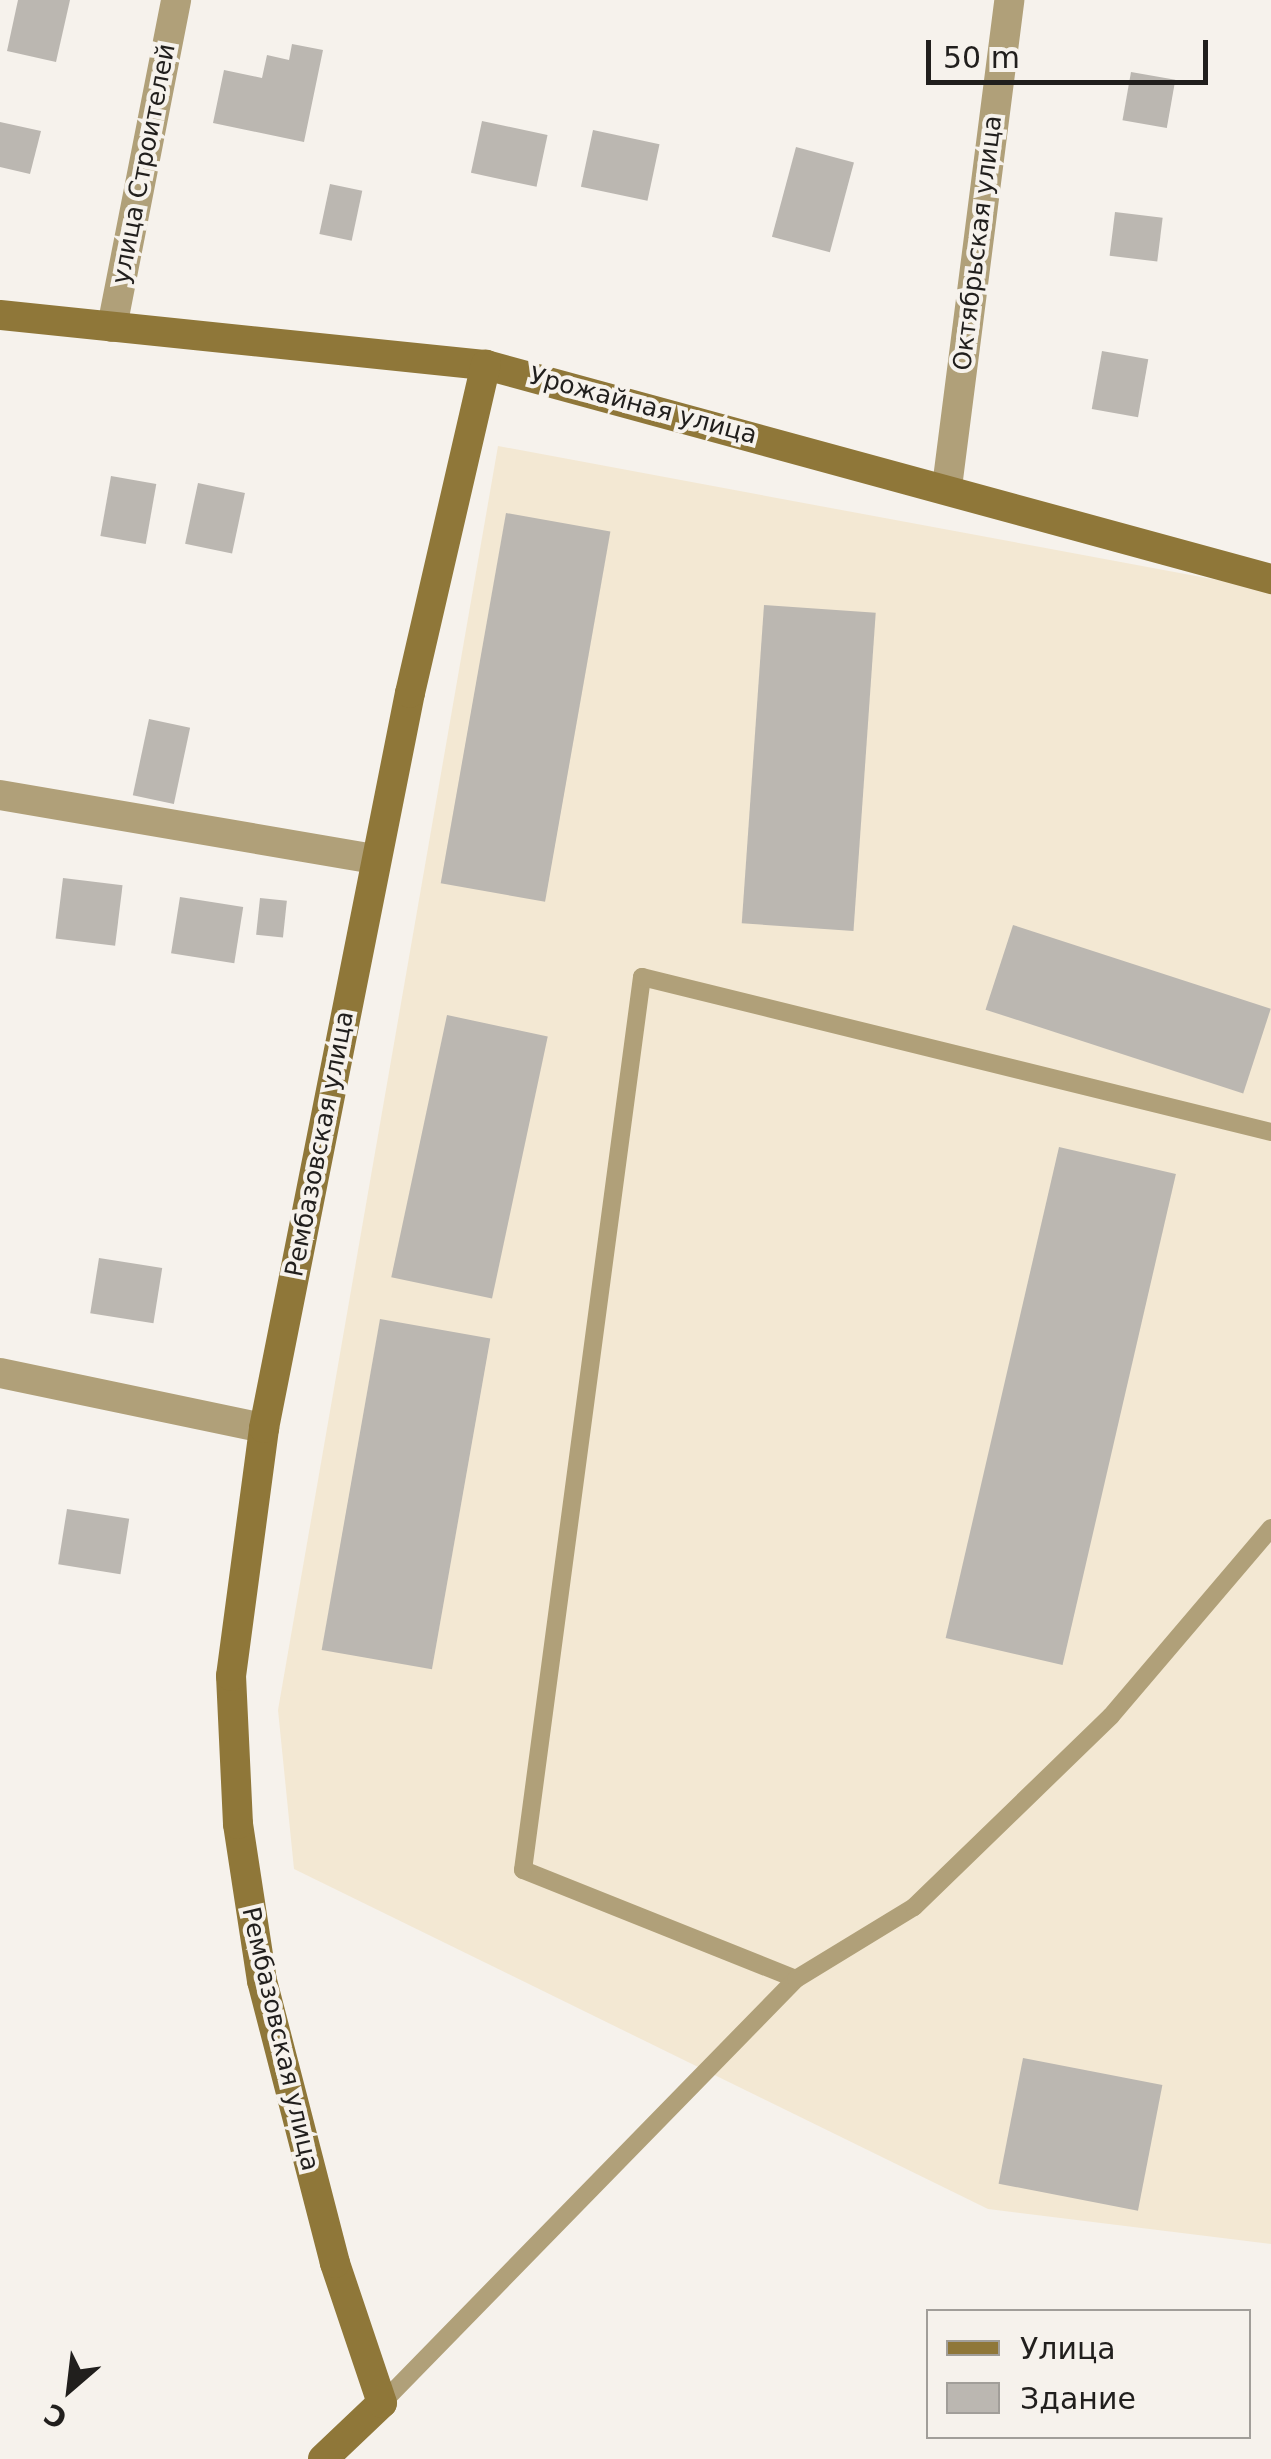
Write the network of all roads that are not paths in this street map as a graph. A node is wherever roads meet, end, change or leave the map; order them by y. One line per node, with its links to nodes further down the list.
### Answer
1 (176, 0): 4 (street, улица Строителей)
2 (1009, 0): 6 (street, Октябрьская улица)
3 (0, 315): 4 (street, Урожайная улица)
4 (112, 327): 5 (street, Урожайная улица)
5 (486, 365): 6 (street, Урожайная улица); 9 (street, Рембазовская улица)
6 (947, 486): 7 (street, Урожайная улица)
7 (1271, 579)
8 (0, 796): 9 (street)
9 (376, 859): 12 (street, Рембазовская улица)
10 (1271, 1132): 14 (lane)
11 (0, 1372): 12 (street)
12 (264, 1428): 15 (street, Рембазовская улица)
13 (1271, 1528): 14 (lane)
14 (796, 1979): 15 (lane)
15 (382, 2403): 16 (street)
16 (323, 2459)

